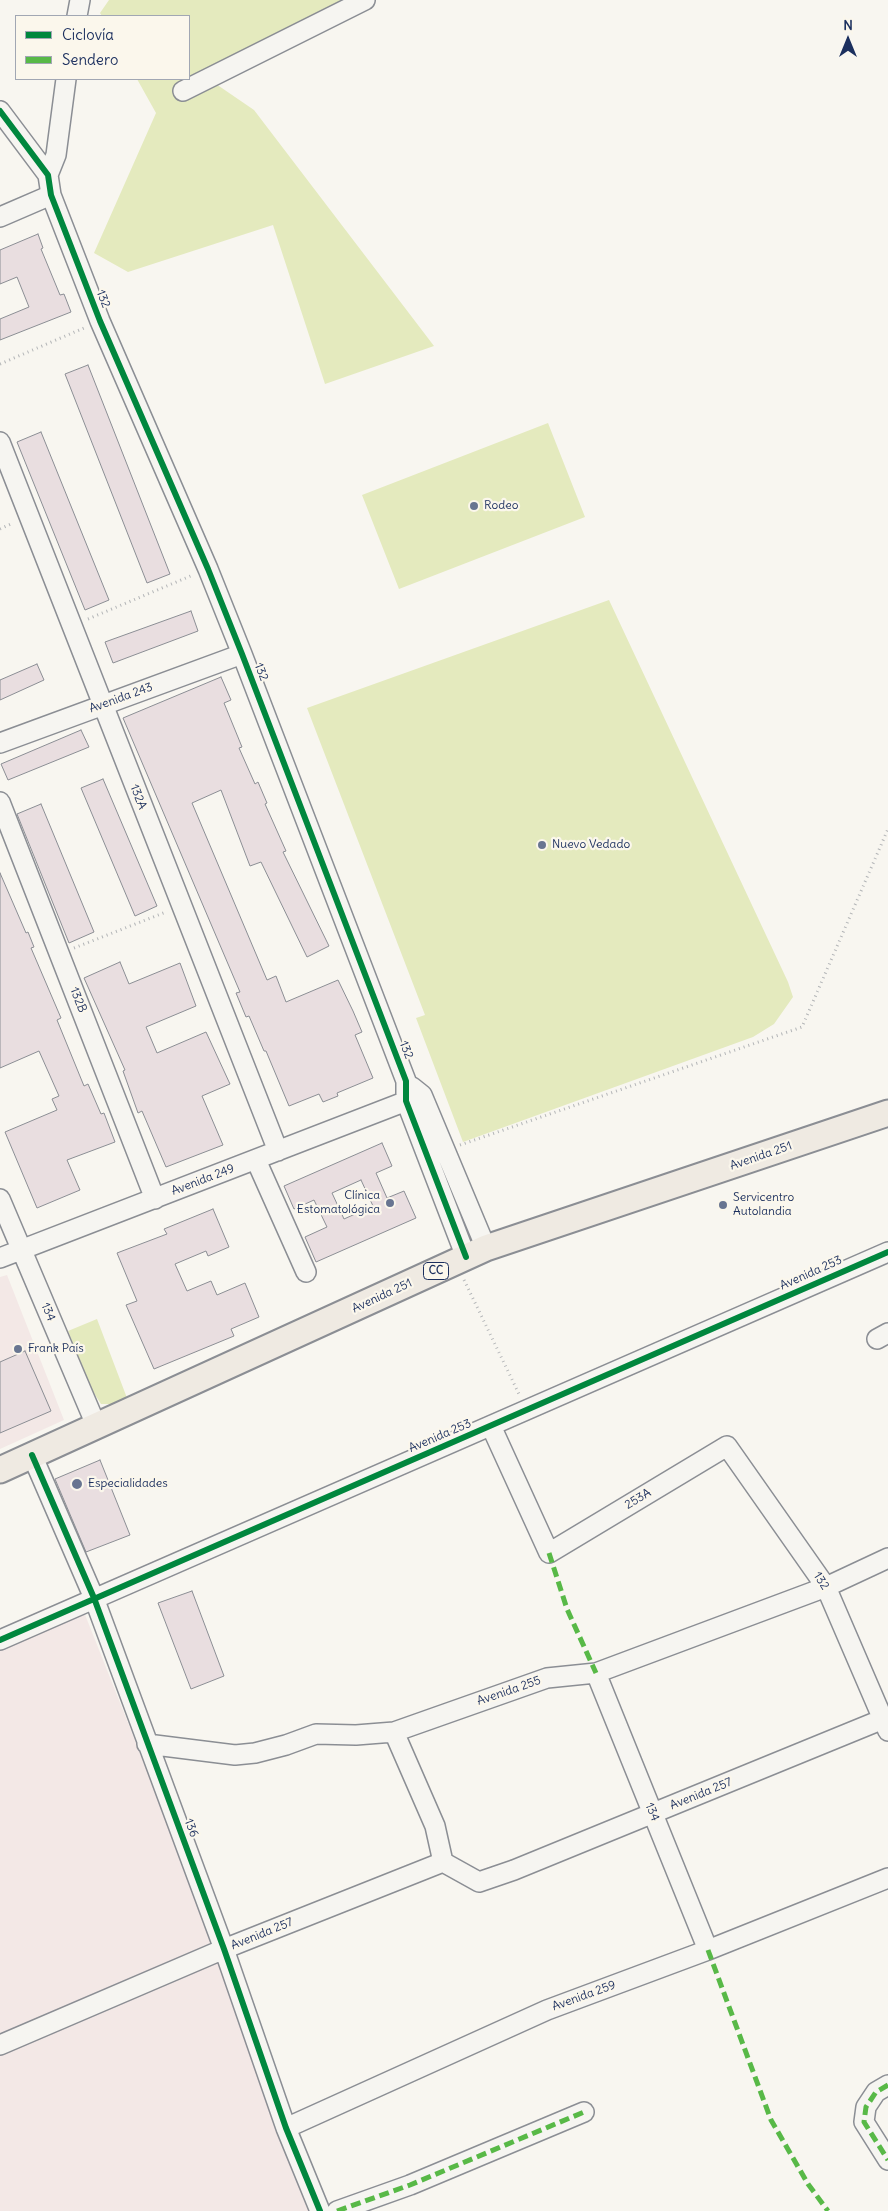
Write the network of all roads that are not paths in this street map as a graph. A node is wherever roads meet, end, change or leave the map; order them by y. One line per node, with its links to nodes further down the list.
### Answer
1 (72, 0): 4 (street)
2 (80, 0): 5 (street)
3 (365, 0): 7 (street)
4 (75, 15)
5 (75, 15)
6 (66, 80): 9 (street)
7 (183, 91)
8 (0, 111): 9 (street, 132)
9 (48, 174): 10 (street, 132)
10 (51, 195): 11 (street); 13 (street, 132)
11 (0, 217)
12 (0, 442): 14 (street, 132A)
13 (242, 654): 14 (street, Avenida 243); 17 (street, 132)
14 (102, 706): 15 (street, Avenida 243); 19 (street, 132A)
15 (0, 743)
16 (0, 802): 22 (street, 132B)
17 (414, 1098): 19 (street, Avenida 249); 25 (street, 132); 25 (street, 132)
18 (888, 1113): 25 (main road, Avenida 251 / CC)
19 (278, 1151): 20 (street, Avenida 249)
20 (256, 1160): 22 (street, Avenida 249); 27 (street)
21 (0, 1199): 23 (street, 134)
22 (155, 1199): 23 (street, Avenida 249)
23 (22, 1250): 26 (street, Avenida 249); 28 (street, 134)
24 (888, 1252): 29 (street, Avenida 253)
25 (469, 1256): 28 (main road, Avenida 251 / CC)
26 (0, 1258)
27 (306, 1272)
28 (96, 1425): 31 (main road, Avenida 251 / CC)
29 (491, 1426): 30 (street, 253A); 35 (street, Avenida 253)
30 (727, 1446): 34 (street, 132)
31 (32, 1455): 32 (main road, Avenida 251 / CC); 35 (street, 136)
32 (0, 1470)
33 (888, 1558): 34 (street, Avenida 255)
34 (826, 1587): 37 (street, Avenida 255); 38 (street, 132)
35 (94, 1598): 36 (street, Avenida 253); 40 (street, 136)
36 (0, 1640)
37 (596, 1673): 39 (street, Avenida 255); 41 (street, 134)
38 (886, 1723): 41 (street, Avenida 257)
39 (394, 1732): 40 (street, Avenida 255); 42 (street)
40 (147, 1744): 44 (street, 136)
41 (653, 1814): 42 (street, Avenida 257); 45 (street, 134)
42 (443, 1862): 44 (street, Avenida 257)
43 (888, 1878): 45 (street, Avenida 259)
44 (224, 1949): 46 (street, Avenida 257); 49 (street, 136)
45 (708, 1950): 49 (street, Avenida 259)
46 (0, 2045)
47 (888, 2085): 50 (street)
48 (584, 2112): 52 (street)
49 (286, 2128): 51 (street, 136)
50 (888, 2160)
51 (320, 2211)
52 (337, 2211)

